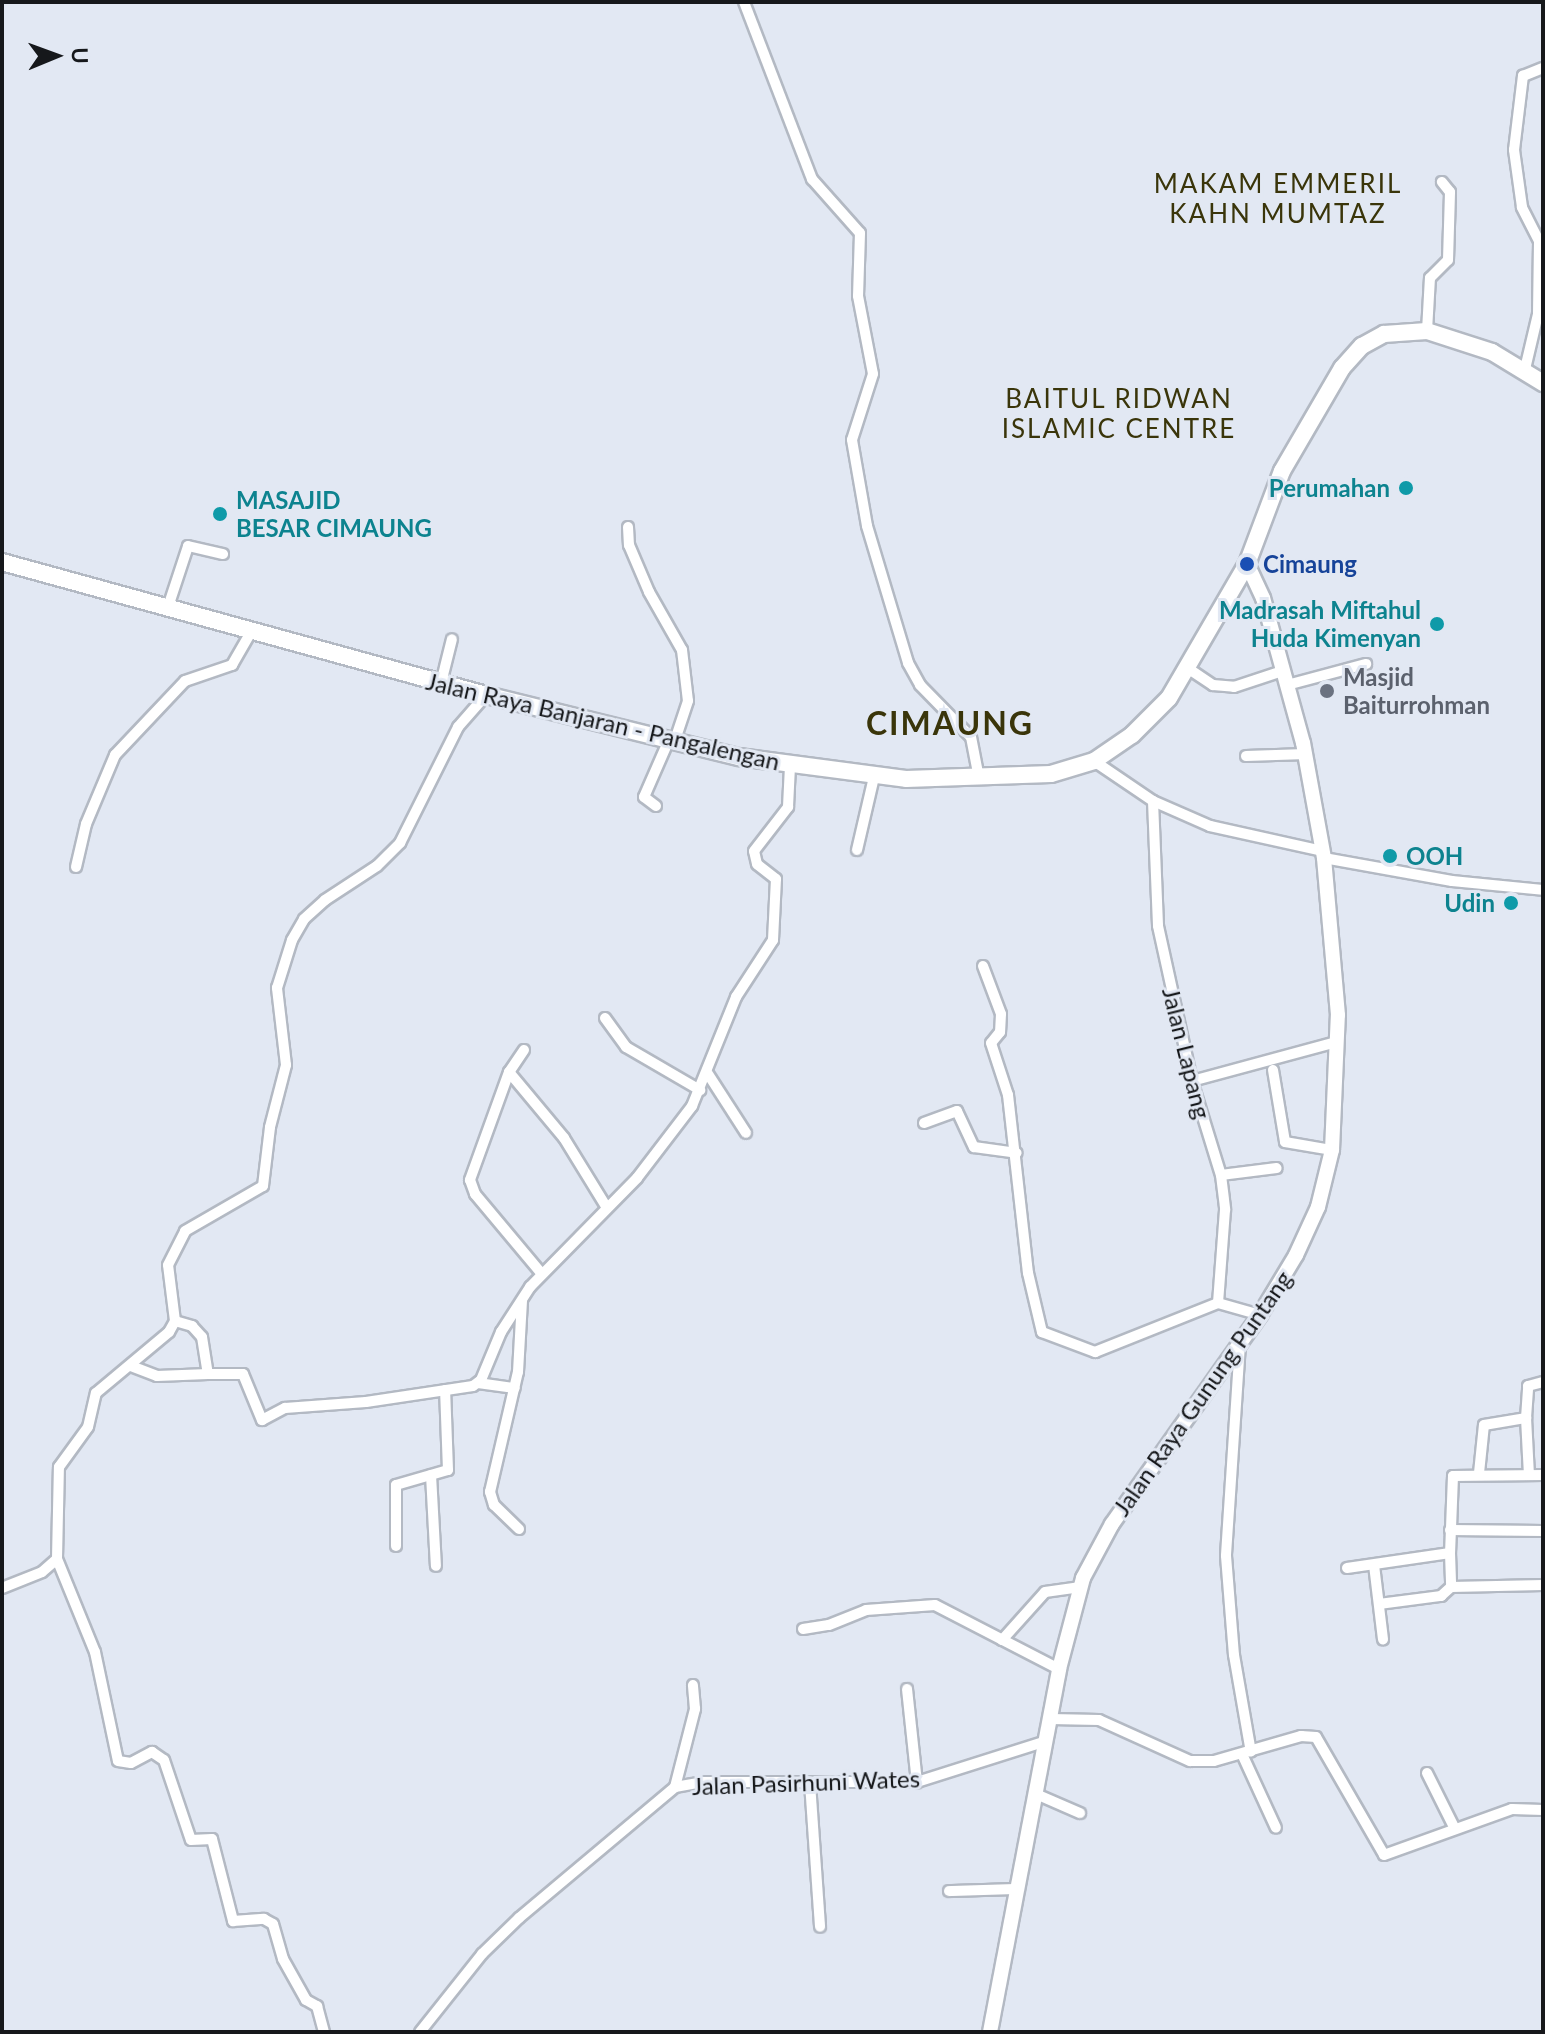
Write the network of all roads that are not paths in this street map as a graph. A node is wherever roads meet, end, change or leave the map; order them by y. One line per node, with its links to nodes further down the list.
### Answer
1 (744, 2): 26 (street)
2 (1543, 68): 4 (street)
3 (1442, 182): 5 (street)
4 (1541, 285): 6 (street)
5 (1427, 331): 6 (main road, Jalan Raya Banjaran - Pangalengan); 11 (main road, Jalan Raya Banjaran - Pangalengan)
6 (1525, 369): 7 (main road, Jalan Raya Banjaran - Pangalengan)
7 (1543, 383)
8 (628, 527): 20 (street)
9 (223, 554): 12 (street)
10 (2, 562): 12 (main road, Jalan Raya Banjaran - Pangalengan)
11 (1247, 564): 16 (main road, Jalan Raya Banjaran - Pangalengan); 17 (street, Jalan Raya Gunung Puntang)
12 (168, 607): 13 (main road, Jalan Raya Banjaran - Pangalengan)
13 (251, 632): 18 (main road, Jalan Raya Banjaran - Pangalengan); 31 (street)
14 (452, 639): 18 (street)
15 (1366, 664): 17 (street)
16 (1189, 669): 17 (street); 23 (main road, Jalan Raya Banjaran - Pangalengan)
17 (1284, 678): 21 (street, Jalan Raya Gunung Puntang)
18 (441, 683): 19 (main road, Jalan Raya Banjaran - Pangalengan)
19 (486, 695): 20 (main road, Jalan Raya Banjaran - Pangalengan); 53 (street)
20 (671, 743): 24 (main road, Jalan Raya Banjaran - Pangalengan); 28 (street)
21 (1306, 754): 22 (street); 30 (street, Jalan Raya Gunung Puntang)
22 (1246, 756)
23 (1094, 761): 26 (main road, Jalan Raya Banjaran - Pangalengan); 27 (street)
24 (790, 766): 25 (main road, Jalan Raya Banjaran - Pangalengan); 39 (street)
25 (878, 777): 26 (main road, Jalan Raya Banjaran - Pangalengan); 29 (street)
26 (979, 778)
27 (1153, 801): 30 (street); 40 (street, Jalan Lapang)
28 (656, 806)
29 (857, 850)
30 (1324, 854): 32 (street); 35 (street, Jalan Raya Gunung Puntang)
31 (76, 867)
32 (1543, 890)
33 (983, 966): 45 (street)
34 (605, 1018): 41 (street)
35 (1337, 1042): 40 (street); 44 (street, Jalan Raya Gunung Puntang)
36 (524, 1050): 38 (street)
37 (1273, 1070): 44 (street)
38 (509, 1072): 48 (street); 49 (street)
39 (708, 1074): 41 (street); 43 (street)
40 (1192, 1081): 47 (street, Jalan Lapang)
41 (700, 1090): 48 (street)
42 (924, 1123): 45 (street)
43 (746, 1133)
44 (1332, 1150): 52 (street, Jalan Raya Gunung Puntang)
45 (1017, 1153): 51 (street)
46 (1277, 1168): 47 (street)
47 (1221, 1175): 51 (street, Jalan Lapang)
48 (607, 1208): 49 (street)
49 (542, 1274): 50 (street)
50 (522, 1299): 58 (street); 59 (street)
51 (1218, 1303): 52 (street)
52 (1260, 1315): 54 (street, Jalan Raya Gunung Puntang)
53 (175, 1321): 55 (street); 56 (street)
54 (1240, 1343): 76 (street, Jalan Raya Gunung Puntang); 88 (street)
55 (131, 1366): 56 (street); 71 (street)
56 (208, 1374): 60 (street)
57 (1543, 1382): 61 (street)
58 (478, 1383): 59 (street); 60 (street)
59 (515, 1388): 66 (street)
60 (445, 1390): 63 (street)
61 (1526, 1418): 62 (street); 64 (street)
62 (1479, 1473): 64 (street); 67 (street)
63 (431, 1475): 69 (street); 73 (street)
64 (1529, 1475): 65 (street)
65 (1543, 1475)
66 (519, 1529)
67 (1450, 1530): 68 (street); 70 (street)
68 (1543, 1531)
69 (396, 1546)
70 (1450, 1553): 72 (street); 77 (street)
71 (57, 1559): 78 (street); 101 (street)
72 (1374, 1565): 74 (street); 79 (street)
73 (436, 1566)
74 (1347, 1568)
75 (1543, 1585): 77 (street)
76 (1081, 1587): 82 (street); 83 (street, Jalan Raya Gunung Puntang)
77 (1451, 1587): 79 (street)
78 (2, 1588)
79 (1379, 1604): 81 (street)
80 (803, 1629): 82 (street)
81 (1383, 1639)
82 (1002, 1640): 83 (street)
83 (1059, 1669): 86 (street, Jalan Raya Gunung Puntang)
84 (693, 1685): 92 (street)
85 (907, 1689): 90 (street)
86 (1051, 1719): 87 (street, Jalan Raya Gunung Puntang); 88 (street)
87 (1046, 1741): 90 (street, Jalan Pasirhuni Wates); 93 (street, Jalan Raya Gunung Puntang)
88 (1247, 1753): 96 (street); 97 (street)
89 (1427, 1773): 96 (street)
90 (917, 1782): 91 (street, Jalan Pasirhuni Wates)
91 (810, 1783): 92 (street, Jalan Pasirhuni Wates); 100 (street)
92 (675, 1787): 102 (street, Jalan Pasirhuni Wates)
93 (1036, 1794): 95 (street); 98 (street, Jalan Raya Gunung Puntang)
94 (1543, 1810): 96 (street)
95 (1080, 1813)
96 (1454, 1827)
97 (1276, 1828)
98 (1018, 1889): 99 (street); 103 (street, Jalan Raya Gunung Puntang)
99 (949, 1891)
100 (820, 1927)
101 (324, 2032)
102 (420, 2032)
103 (990, 2032)

